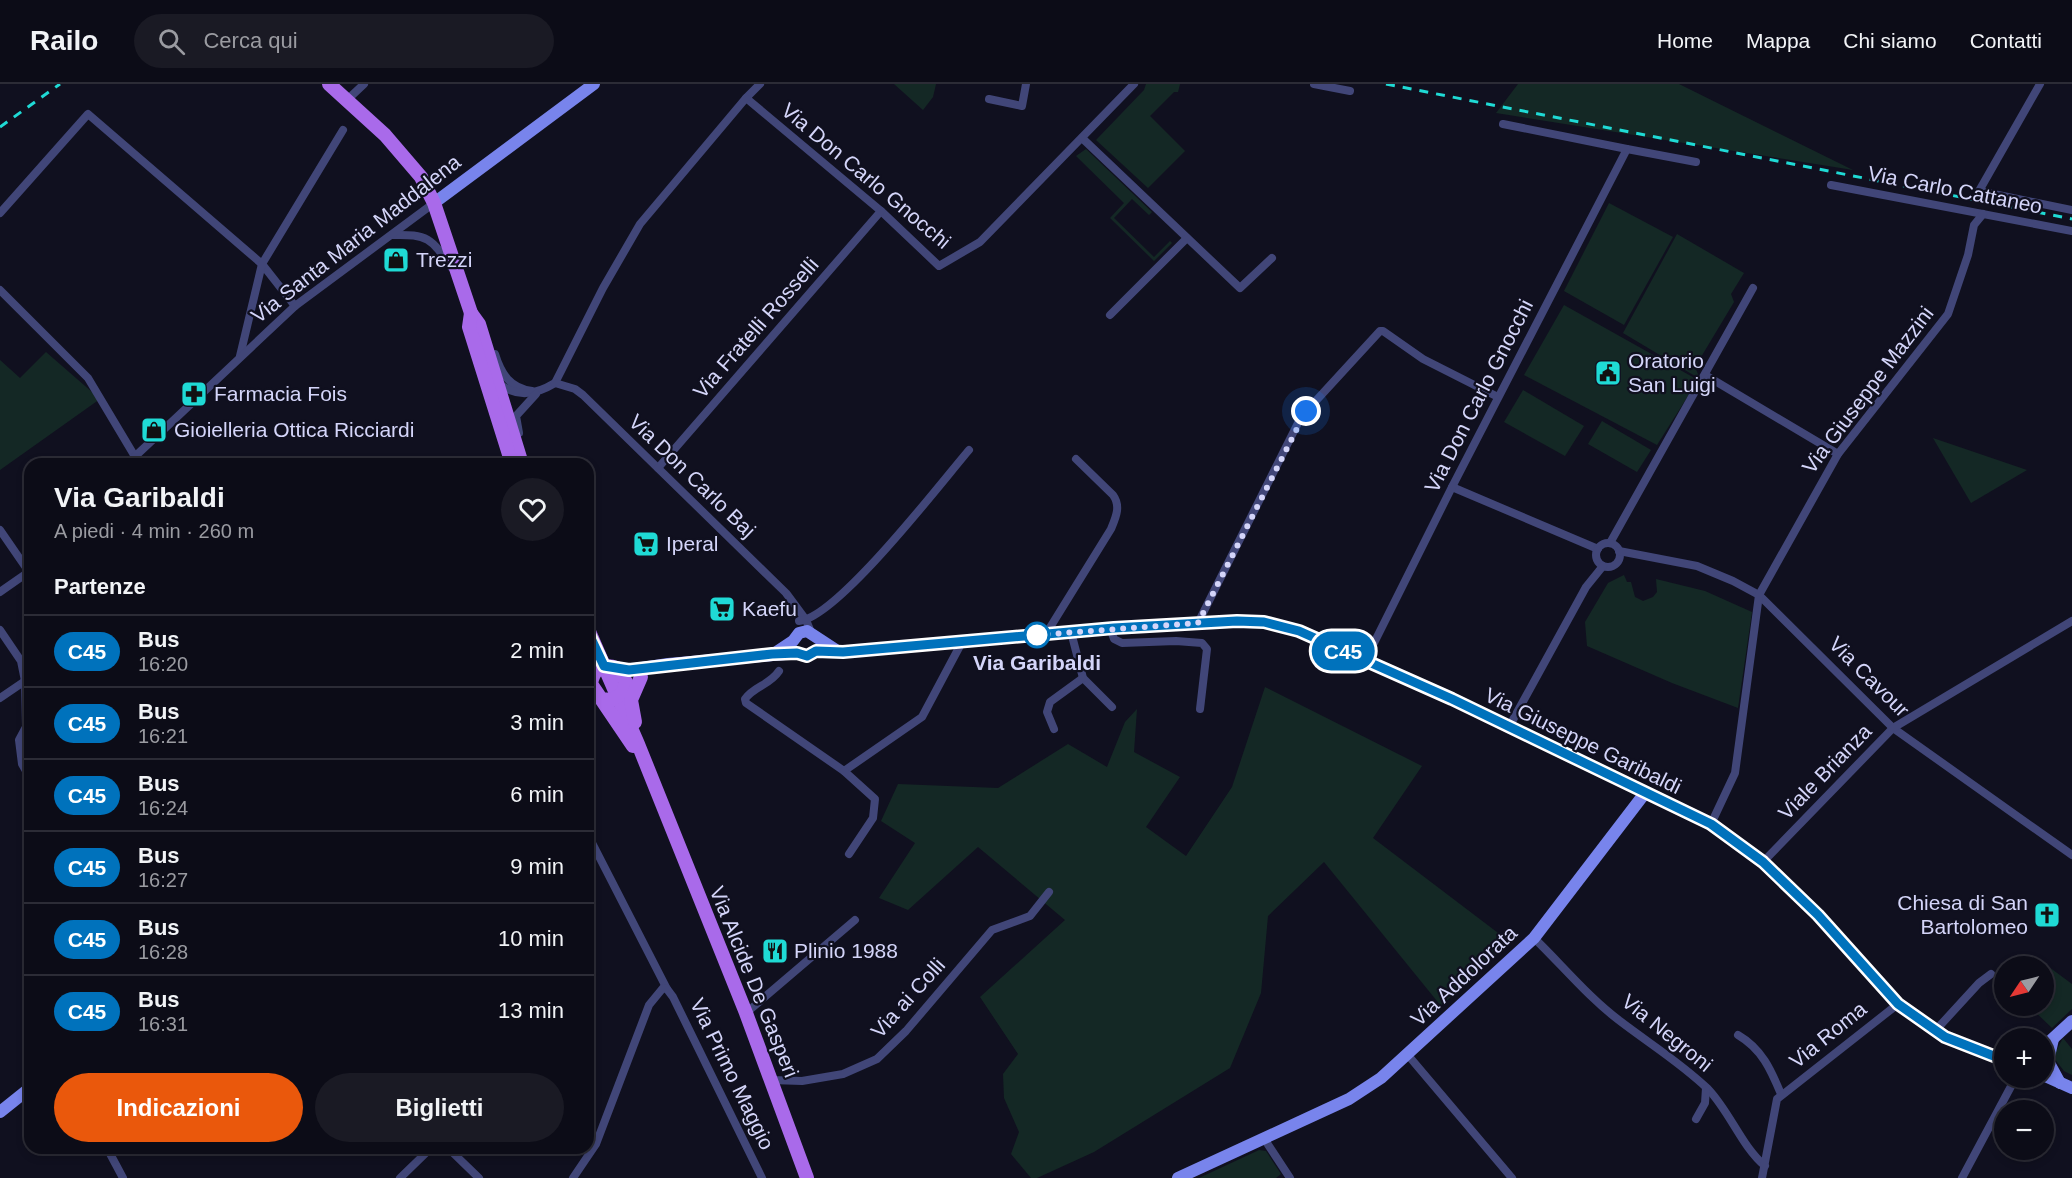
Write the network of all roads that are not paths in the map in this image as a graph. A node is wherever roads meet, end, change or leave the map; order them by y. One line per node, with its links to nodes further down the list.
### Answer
1 (329, 84): 12 (main road)
2 (364, 84): 12 (street)
3 (594, 84): 19 (street, Via Santa Maria Maddalena)
4 (760, 84): 10 (street)
5 (1026, 84): 11 (street)
6 (1134, 84): 15 (street, Via Don Carlo Gnocchi)
7 (1314, 84): 9 (street)
8 (2040, 84): 20 (street)
9 (1350, 91)
10 (746, 98): 21 (street, Via Don Carlo Gnocchi); 38 (street)
11 (989, 99)
12 (347, 100): 19 (main road)
13 (1503, 124): 16 (street)
14 (343, 130): 28 (street)
15 (1082, 138): 21 (street, Via Don Carlo Gnocchi); 26 (street)
16 (1627, 149): 17 (street); 40 (street, Via Don Carlo Gnocchi)
17 (1696, 162)
18 (1831, 184): 23 (street, Via Carlo Cattaneo)
19 (434, 203): 25 (street, Via Santa Maria Maddalena); 29 (main road)
20 (2072, 210)
21 (881, 211): 49 (street, Via Fratelli Rosselli)
22 (0, 213): 28 (street)
23 (1983, 214): 24 (street, Via Carlo Cattaneo); 42 (street, Via Giuseppe Mazzini)
24 (2072, 231)
25 (392, 235): 29 (street); 32 (street, Via Santa Maria Maddalena)
26 (1187, 238): 27 (street); 33 (street)
27 (1272, 258)
28 (262, 264): 32 (street); 35 (street)
29 (459, 278): 34 (main road)
30 (1753, 288): 36 (street)
31 (0, 290): 43 (street)
32 (295, 306): 35 (street, Via Santa Maria Maddalena)
33 (1110, 315)
34 (475, 328): 37 (main road); 45 (main road)
35 (239, 356): 43 (street, Via Santa Maria Maddalena)
36 (1705, 375): 42 (street); 52 (street)
37 (500, 378): 39 (street); 46 (main road)
38 (555, 383): 39 (street); 49 (street, Via Don Carlo Baj)
39 (538, 392): 47 (street)
40 (1498, 397): 50 (street, Via Don Carlo Gnocchi); 61 (street)
41 (969, 450): 59 (street)
42 (1838, 454): 58 (street, Via Giuseppe Mazzini)
43 (134, 455): 44 (street, Via Santa Maria Maddalena)
44 (132, 458)
45 (510, 458)
46 (520, 458)
47 (527, 458)
48 (1076, 459): 65 (street)
49 (658, 468): 66 (street, Via Don Carlo Baj)
50 (1452, 487): 53 (street); 69 (street, Via Don Carlo Gnocchi)
51 (0, 530): 54 (street)
52 (1615, 548): 53 (street); 55 (street); 58 (street, Via Cavour)
53 (1595, 549): 55 (street)
54 (24, 564)
55 (1601, 566): 83 (street)
56 (24, 575): 57 (street)
57 (0, 592)
58 (1759, 595): 84 (street, Via Cavour); 91 (street, Via Giuseppe Mazzini)
59 (828, 606): 66 (street); 66 (street)
60 (2072, 621): 84 (street, Viale Brianza)
61 (1198, 623): 62 (street, Via Giuseppe Garibaldi); 69 (street, Via Giuseppe Garibaldi)
62 (1110, 628): 64 (street, Via Giuseppe Garibaldi); 82 (street)
63 (0, 630): 73 (street)
64 (1071, 632): 65 (street, Via Giuseppe Garibaldi); 76 (street)
65 (1046, 634): 67 (street, Via Giuseppe Garibaldi)
66 (806, 636): 67 (street, Via Giuseppe Garibaldi); 71 (street, Via Giuseppe Garibaldi)
67 (962, 642): 89 (street)
68 (594, 645): 70 (main road, Via Alcide De Gasperi)
69 (1365, 661): 83 (street, Via Giuseppe Garibaldi)
70 (606, 668): 71 (street); 75 (main road); 79 (main road, Via Alcide De Gasperi)
71 (655, 668): 74 (street)
72 (779, 671): 89 (street)
73 (24, 676)
74 (641, 676): 79 (street); 87 (main road)
75 (594, 677)
76 (1083, 678): 81 (street); 85 (street)
77 (594, 680): 79 (main road)
78 (24, 682): 80 (street)
79 (606, 694): 87 (main road, Via Alcide De Gasperi)
80 (0, 698)
81 (1112, 707)
82 (1200, 709)
83 (1509, 727): 90 (street, Via Giuseppe Garibaldi)
84 (1893, 728): 94 (street, Via Cavour); 95 (street, Viale Brianza)
85 (1053, 729)
86 (24, 731): 88 (street)
87 (635, 745): 102 (main road, Via Alcide De Gasperi)
88 (24, 769)
89 (844, 771): 93 (street)
90 (1645, 793): 91 (street, Via Giuseppe Garibaldi); 98 (street, Via Addolorata)
91 (1711, 824): 95 (street, Via Giuseppe Garibaldi)
92 (594, 847): 100 (street)
93 (849, 854)
94 (2072, 855)
95 (1763, 862): 101 (street, Via Giuseppe Garibaldi)
96 (1048, 892): 110 (street, Via ai Colli)
97 (855, 920): 102 (street)
98 (1534, 938): 107 (street, Via Addolorata); 112 (street, Via Negroni)
99 (1991, 974): 104 (street)
100 (668, 989): 119 (street, Via Primo Maggio); 129 (street, Via Primo Maggio)
101 (1898, 1004): 104 (street, Via Giuseppe Garibaldi); 115 (street, Via Roma)
102 (746, 1013): 110 (main road, Via Alcide De Gasperi)
103 (2072, 1022): 106 (street)
104 (1935, 1031): 108 (street, Via Giuseppe Garibaldi)
105 (1738, 1035): 115 (street)
106 (2054, 1038)
107 (1407, 1054): 118 (street, Via Addolorata); 133 (street)
108 (1994, 1056)
109 (2054, 1069): 111 (street)
110 (771, 1080): 130 (main road, Via Alcide De Gasperi)
111 (2066, 1086)
112 (1706, 1088): 117 (street); 124 (street, Via Negroni)
113 (2010, 1088): 135 (street)
114 (24, 1093): 116 (street)
115 (1781, 1094): 124 (street)
116 (0, 1113)
117 (1696, 1119)
118 (1265, 1140): 131 (street, Via Addolorata); 132 (street)
119 (594, 1147)
120 (110, 1154): 125 (street)
121 (425, 1154): 126 (street)
122 (454, 1154): 127 (street)
123 (589, 1154): 128 (street, Via Primo Maggio)
124 (1765, 1167): 134 (street)
125 (123, 1178)
126 (400, 1178)
127 (479, 1178)
128 (573, 1178)
129 (762, 1178)
130 (807, 1178)
131 (1178, 1178)
132 (1290, 1178)
133 (1512, 1178)
134 (1761, 1178)
135 (1962, 1178)

